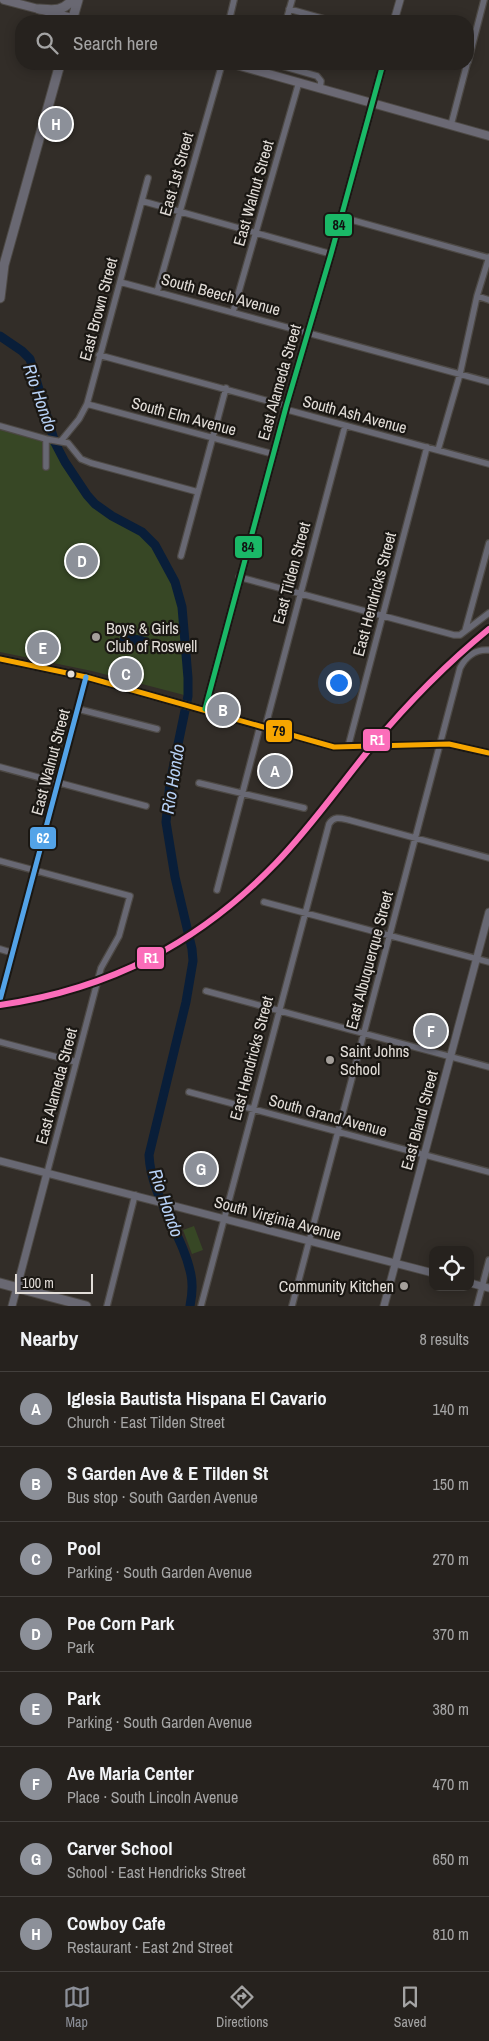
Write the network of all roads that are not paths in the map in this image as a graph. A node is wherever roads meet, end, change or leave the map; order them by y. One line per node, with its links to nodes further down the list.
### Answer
1 (4, 0): 8 (main road)
2 (72, 0): 8 (main road)
3 (78, 0): 11 (main road)
4 (234, 0): 12 (street)
5 (292, 0): 9 (street)
6 (400, 0): 15 (street)
7 (484, 0): 16 (street)
8 (39, 9): 10 (main road)
9 (289, 10): 13 (street); 14 (street)
10 (57, 15)
11 (74, 15)
12 (230, 15)
13 (288, 15)
14 (309, 15)
15 (396, 15)
16 (474, 39)
17 (58, 70): 35 (main road)
18 (220, 70): 30 (street, East 1st Street)
19 (255, 70): 23 (main road)
20 (296, 70): 24 (street)
21 (381, 70): 25 (street, East Alameda Street)
22 (466, 70): 26 (street)
23 (299, 82): 24 (main road); 32 (street, East Walnut Street)
24 (320, 88): 25 (main road)
25 (373, 103): 26 (main road); 31 (street, East Alameda Street)
26 (451, 125): 27 (main road)
27 (489, 136)
28 (148, 178): 29 (street, East Brown Street)
29 (142, 201): 30 (street); 36 (street, East Brown Street)
30 (180, 212): 32 (street); 37 (street, East 1st Street)
31 (341, 218): 33 (street, East Alameda Street); 34 (street)
32 (255, 233): 33 (street); 41 (street, East Walnut Street)
33 (331, 254): 42 (street, East Alameda Street)
34 (489, 258): 38 (street)
35 (2, 269): 39 (main road)
36 (120, 282): 37 (street, South Beech Avenue); 43 (street, East Brown Street)
37 (157, 292): 41 (street, South Beech Avenue)
38 (477, 296): 40 (street); 44 (street)
39 (0, 298)
40 (489, 300)
41 (233, 312): 42 (street, South Beech Avenue)
42 (308, 332): 44 (street, South Beech Avenue); 48 (street, East Alameda Street)
43 (99, 356): 46 (street, South Ash Avenue); 47 (street, East Brown Street)
44 (460, 374): 45 (street, South Beech Avenue); 55 (street)
45 (489, 382)
46 (226, 388): 48 (street, South Ash Avenue); 51 (street)
47 (87, 404): 51 (street, South Elm Avenue); 53 (street, East Brown Street)
48 (286, 407): 50 (street, South Ash Avenue); 56 (street, East Alameda Street)
49 (0, 426): 52 (street)
50 (345, 426): 54 (street, South Ash Avenue); 63 (street, East Tilden Street)
51 (213, 438): 56 (street, South Elm Avenue); 59 (street)
52 (48, 440): 53 (street); 58 (street)
53 (60, 441): 59 (street)
54 (427, 447): 55 (street, South Ash Avenue); 65 (street, East Hendricks Street)
55 (438, 450): 57 (street, South Ash Avenue)
56 (273, 454): 62 (street, East Alameda Street)
57 (489, 464)
58 (46, 467)
59 (198, 492): 61 (street)
60 (489, 543): 66 (street)
61 (181, 556)
62 (239, 577): 63 (street); 71 (street, East Alameda Street)
63 (300, 593): 65 (street); 72 (street, East Tilden Street)
64 (489, 613): 66 (street)
65 (382, 615): 66 (street); 75 (street, East Hendricks Street)
66 (465, 631)
67 (489, 650): 74 (street, East Albuquerque Street)
68 (0, 659): 69 (street)
69 (86, 677): 70 (street, East Walnut Street); 71 (street)
70 (78, 709): 73 (street); 78 (street, East Walnut Street)
71 (204, 709): 72 (street)
72 (262, 727): 75 (street); 80 (street, East Tilden Street)
73 (157, 729)
74 (441, 743): 75 (street); 76 (street); 83 (street, East Albuquerque Street)
75 (348, 747)
76 (489, 753)
77 (0, 767): 78 (street)
78 (58, 782): 81 (street); 86 (street, East Walnut Street)
79 (199, 783): 80 (street)
80 (242, 793): 82 (street); 87 (street, East Tilden Street)
81 (146, 806)
82 (304, 808)
83 (415, 838): 84 (street); 90 (street, East Hendricks Street); 91 (street, East Albuquerque Street)
84 (489, 858)
85 (0, 861): 86 (street)
86 (35, 870): 93 (street, East Walnut Street); 102 (street, East Alameda Street)
87 (217, 890)
88 (264, 902): 90 (street)
89 (489, 912): 94 (street, East Bland Street)
90 (304, 913): 91 (street); 98 (street, East Hendricks Street)
91 (389, 936): 94 (street); 99 (street, East Albuquerque Street)
92 (0, 949): 93 (street)
93 (13, 952): 97 (street, East Walnut Street)
94 (476, 959): 95 (street); 101 (street, East Bland Street)
95 (489, 962)
96 (206, 991): 98 (street)
97 (0, 1000)
98 (278, 1010): 99 (street); 105 (street, East Hendricks Street)
99 (364, 1034): 101 (street); 106 (street, East Albuquerque Street)
100 (0, 1042): 102 (street)
101 (450, 1057): 103 (street); 107 (street, East Bland Street)
102 (76, 1062): 110 (street, East Alameda Street)
103 (489, 1067)
104 (189, 1092): 105 (street, South Grand Avenue)
105 (252, 1109): 106 (street, South Grand Avenue); 112 (street, East Hendricks Street)
106 (338, 1132): 107 (street, South Grand Avenue); 113 (street, East Albuquerque Street)
107 (425, 1155): 109 (street, South Grand Avenue); 115 (street, East Bland Street)
108 (0, 1161): 110 (street, South Virginia Avenue)
109 (489, 1172)
110 (47, 1173): 111 (street, South Virginia Avenue); 118 (street, East Alameda Street)
111 (135, 1196): 112 (street, South Virginia Avenue); 122 (street)
112 (224, 1218): 113 (street, South Virginia Avenue); 123 (street, East Hendricks Street)
113 (309, 1241): 115 (street, South Virginia Avenue); 124 (street, East Albuquerque Street)
114 (489, 1260): 119 (street)
115 (395, 1264): 116 (street, South Virginia Avenue); 125 (street, East Bland Street)
116 (429, 1272)
117 (0, 1283): 118 (main road)
118 (17, 1287): 120 (street, East Alameda Street); 121 (main road)
119 (485, 1287): 126 (street)
120 (12, 1306)
121 (86, 1306)
122 (107, 1306)
123 (200, 1306)
124 (292, 1306)
125 (384, 1306)
126 (477, 1306)

